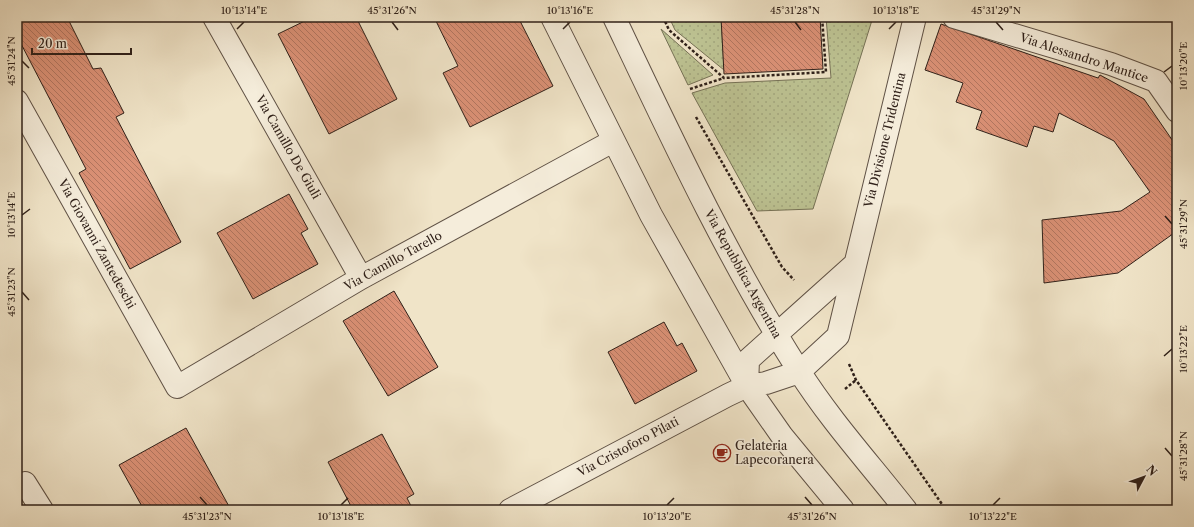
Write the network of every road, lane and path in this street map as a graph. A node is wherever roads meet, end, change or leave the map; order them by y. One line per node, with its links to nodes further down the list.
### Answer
1 (214, 17): 15 (street, Via Camillo De Giuli)
2 (552, 17): 13 (street)
3 (614, 17): 17 (street, Via Repubblica Argentina)
4 (663, 17): 8 (path)
5 (822, 17): 8 (path)
6 (915, 17): 14 (street, Via Divisione Tridentina)
7 (954, 17): 12 (street, Via Alessandro Mantice)
8 (724, 78): 9 (path)
9 (690, 89)
10 (17, 101): 21 (street, Via Giovanni Zantedeschi)
11 (692, 111): 16 (path)
12 (1177, 111)
13 (613, 141): 15 (street, Via Camillo Tarello); 20 (street)
14 (855, 264): 16 (street); 18 (street, Via Divisione Tridentina)
15 (361, 278): 21 (street, Via Camillo Tarello)
16 (813, 302): 17 (street)
17 (776, 333): 19 (street, Via Repubblica Argentina); 20 (street)
18 (838, 336): 19 (street); 27 (path)
19 (799, 372): 20 (street); 26 (street, Via Repubblica Argentina)
20 (747, 386): 24 (street, Via Cristoforo Pilati); 25 (street)
21 (177, 387)
22 (25, 483): 23 (street)
23 (42, 510)
24 (510, 510)
25 (843, 510)
26 (906, 510)
27 (946, 510)

